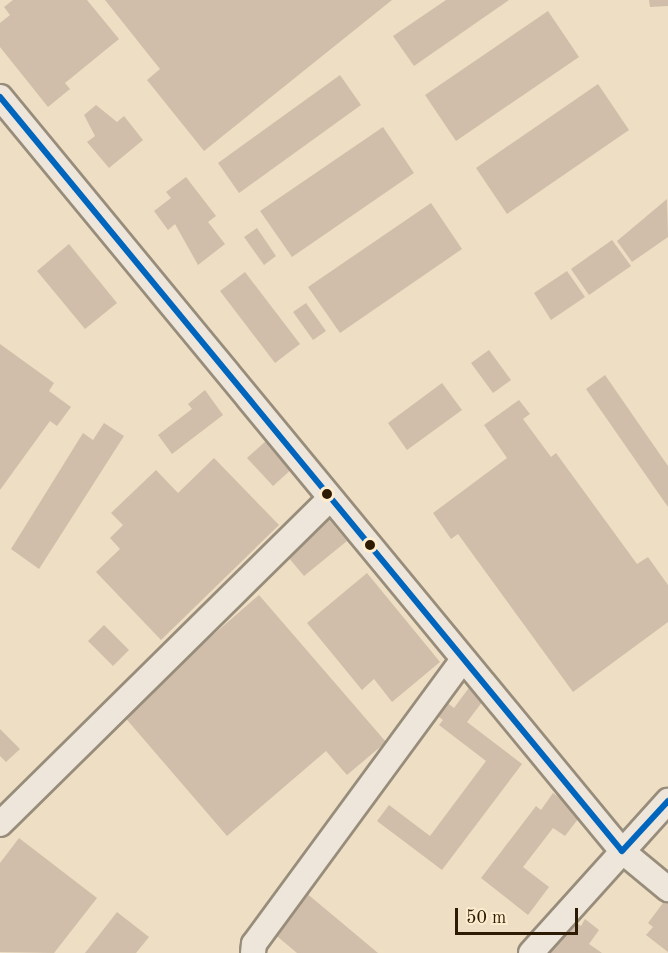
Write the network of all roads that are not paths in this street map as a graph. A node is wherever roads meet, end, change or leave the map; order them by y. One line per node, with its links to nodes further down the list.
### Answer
1 (0, 97): 2 (street)
2 (329, 500): 3 (street); 5 (street)
3 (463, 660): 6 (street); 8 (street)
4 (668, 801): 6 (street)
5 (0, 824)
6 (622, 851): 7 (street); 9 (street)
7 (668, 889)
8 (253, 953)
9 (531, 953)

